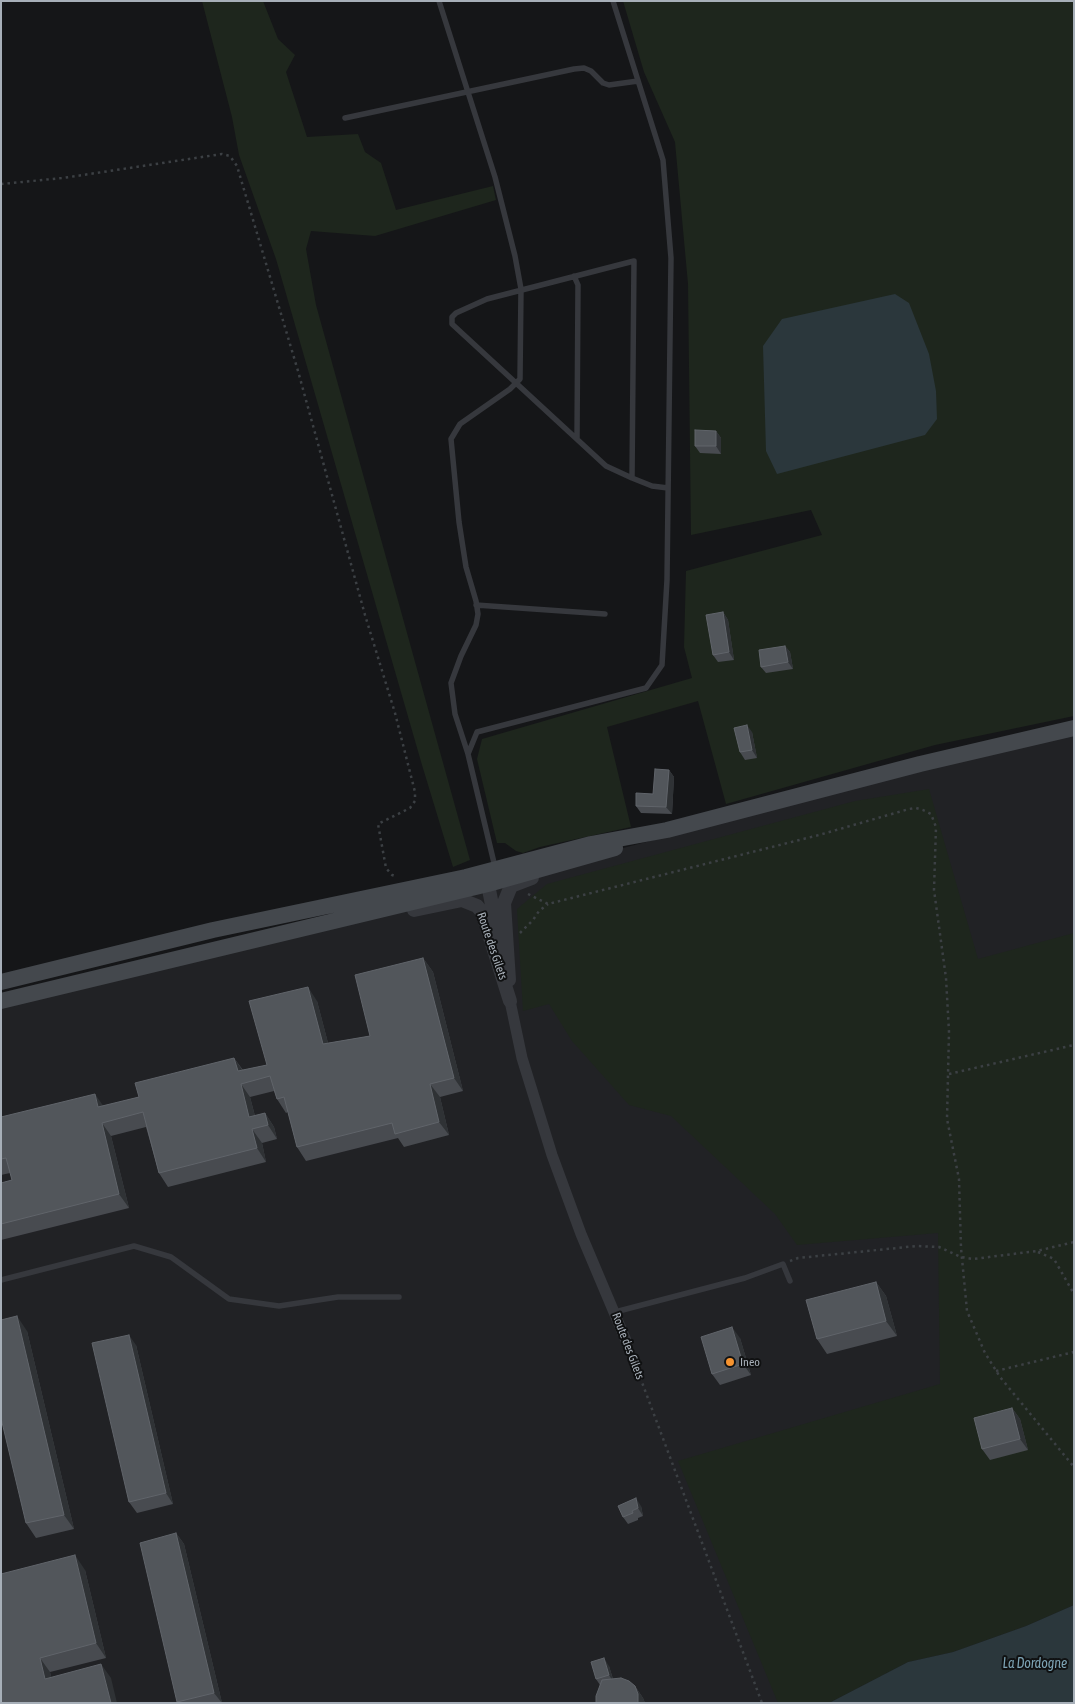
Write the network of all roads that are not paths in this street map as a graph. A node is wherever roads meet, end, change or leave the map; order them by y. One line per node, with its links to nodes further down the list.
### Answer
1 (439, 1): 4 (lane)
2 (613, 1): 3 (lane)
3 (638, 81): 4 (lane); 11 (lane)
4 (468, 91): 5 (lane); 7 (lane)
5 (345, 118)
6 (574, 276): 7 (lane); 9 (lane); 10 (lane)
7 (521, 289): 8 (lane); 8 (lane)
8 (516, 383): 9 (lane); 12 (lane)
9 (577, 440): 10 (lane)
10 (632, 478): 11 (lane)
11 (668, 488): 15 (lane)
12 (476, 605): 13 (lane); 15 (lane)
13 (605, 614)
14 (1074, 728): 16 (main road)
15 (468, 754): 18 (lane)
16 (667, 830): 17 (main road); 18 (main road)
17 (569, 862): 18 (main road); 22 (street, Route des Gilets)
18 (491, 876): 19 (main road); 20 (main road); 22 (street, Route des Gilets)
19 (375, 911): 21 (main road); 22 (street, Route des Gilets)
20 (1, 982)
21 (1, 1001)
22 (510, 1001): 26 (street, Route des Gilets)
23 (1, 1280): 25 (lane)
24 (790, 1281): 26 (lane)
25 (399, 1297)
26 (615, 1312): 27 (street, Route des Gilets)
27 (627, 1343)

